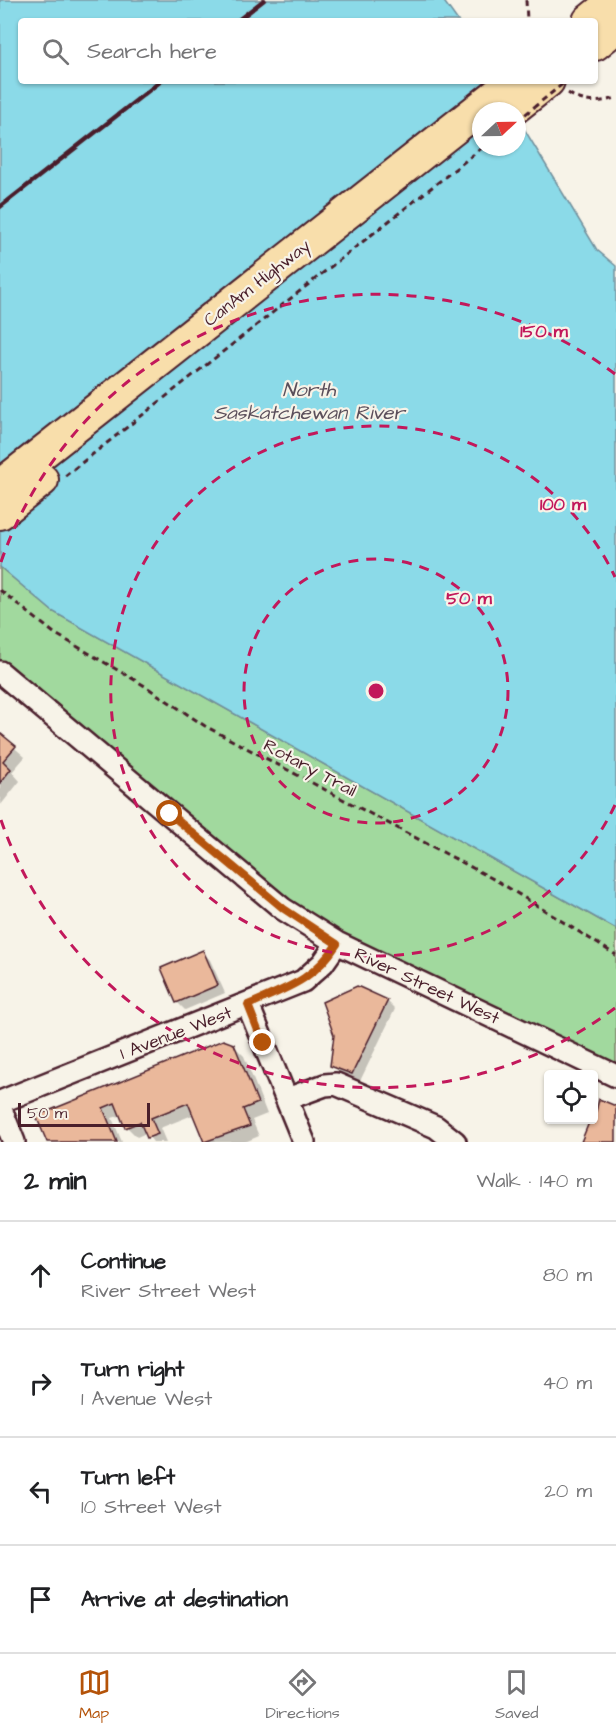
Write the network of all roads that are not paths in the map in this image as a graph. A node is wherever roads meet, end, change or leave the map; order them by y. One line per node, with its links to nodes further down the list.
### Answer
1 (615, 0): 2 (highway)
2 (593, 18)
3 (616, 27): 4 (highway)
4 (598, 42)
5 (510, 84): 9 (highway, CanAm Highway)
6 (554, 84): 7 (highway)
7 (525, 102)
8 (472, 141): 10 (highway, CanAm Highway)
9 (0, 486)
10 (0, 513)
11 (0, 672): 12 (street, River Street West)
12 (337, 944): 13 (street, 1 Avenue West); 14 (street, River Street West)
13 (248, 1005): 15 (street); 16 (street, 1 Avenue West)
14 (616, 1076)
15 (286, 1099): 19 (street); 20 (street)
16 (0, 1102)
17 (0, 1107): 18 (street)
18 (14, 1142)
19 (304, 1142)
20 (455, 1142)

